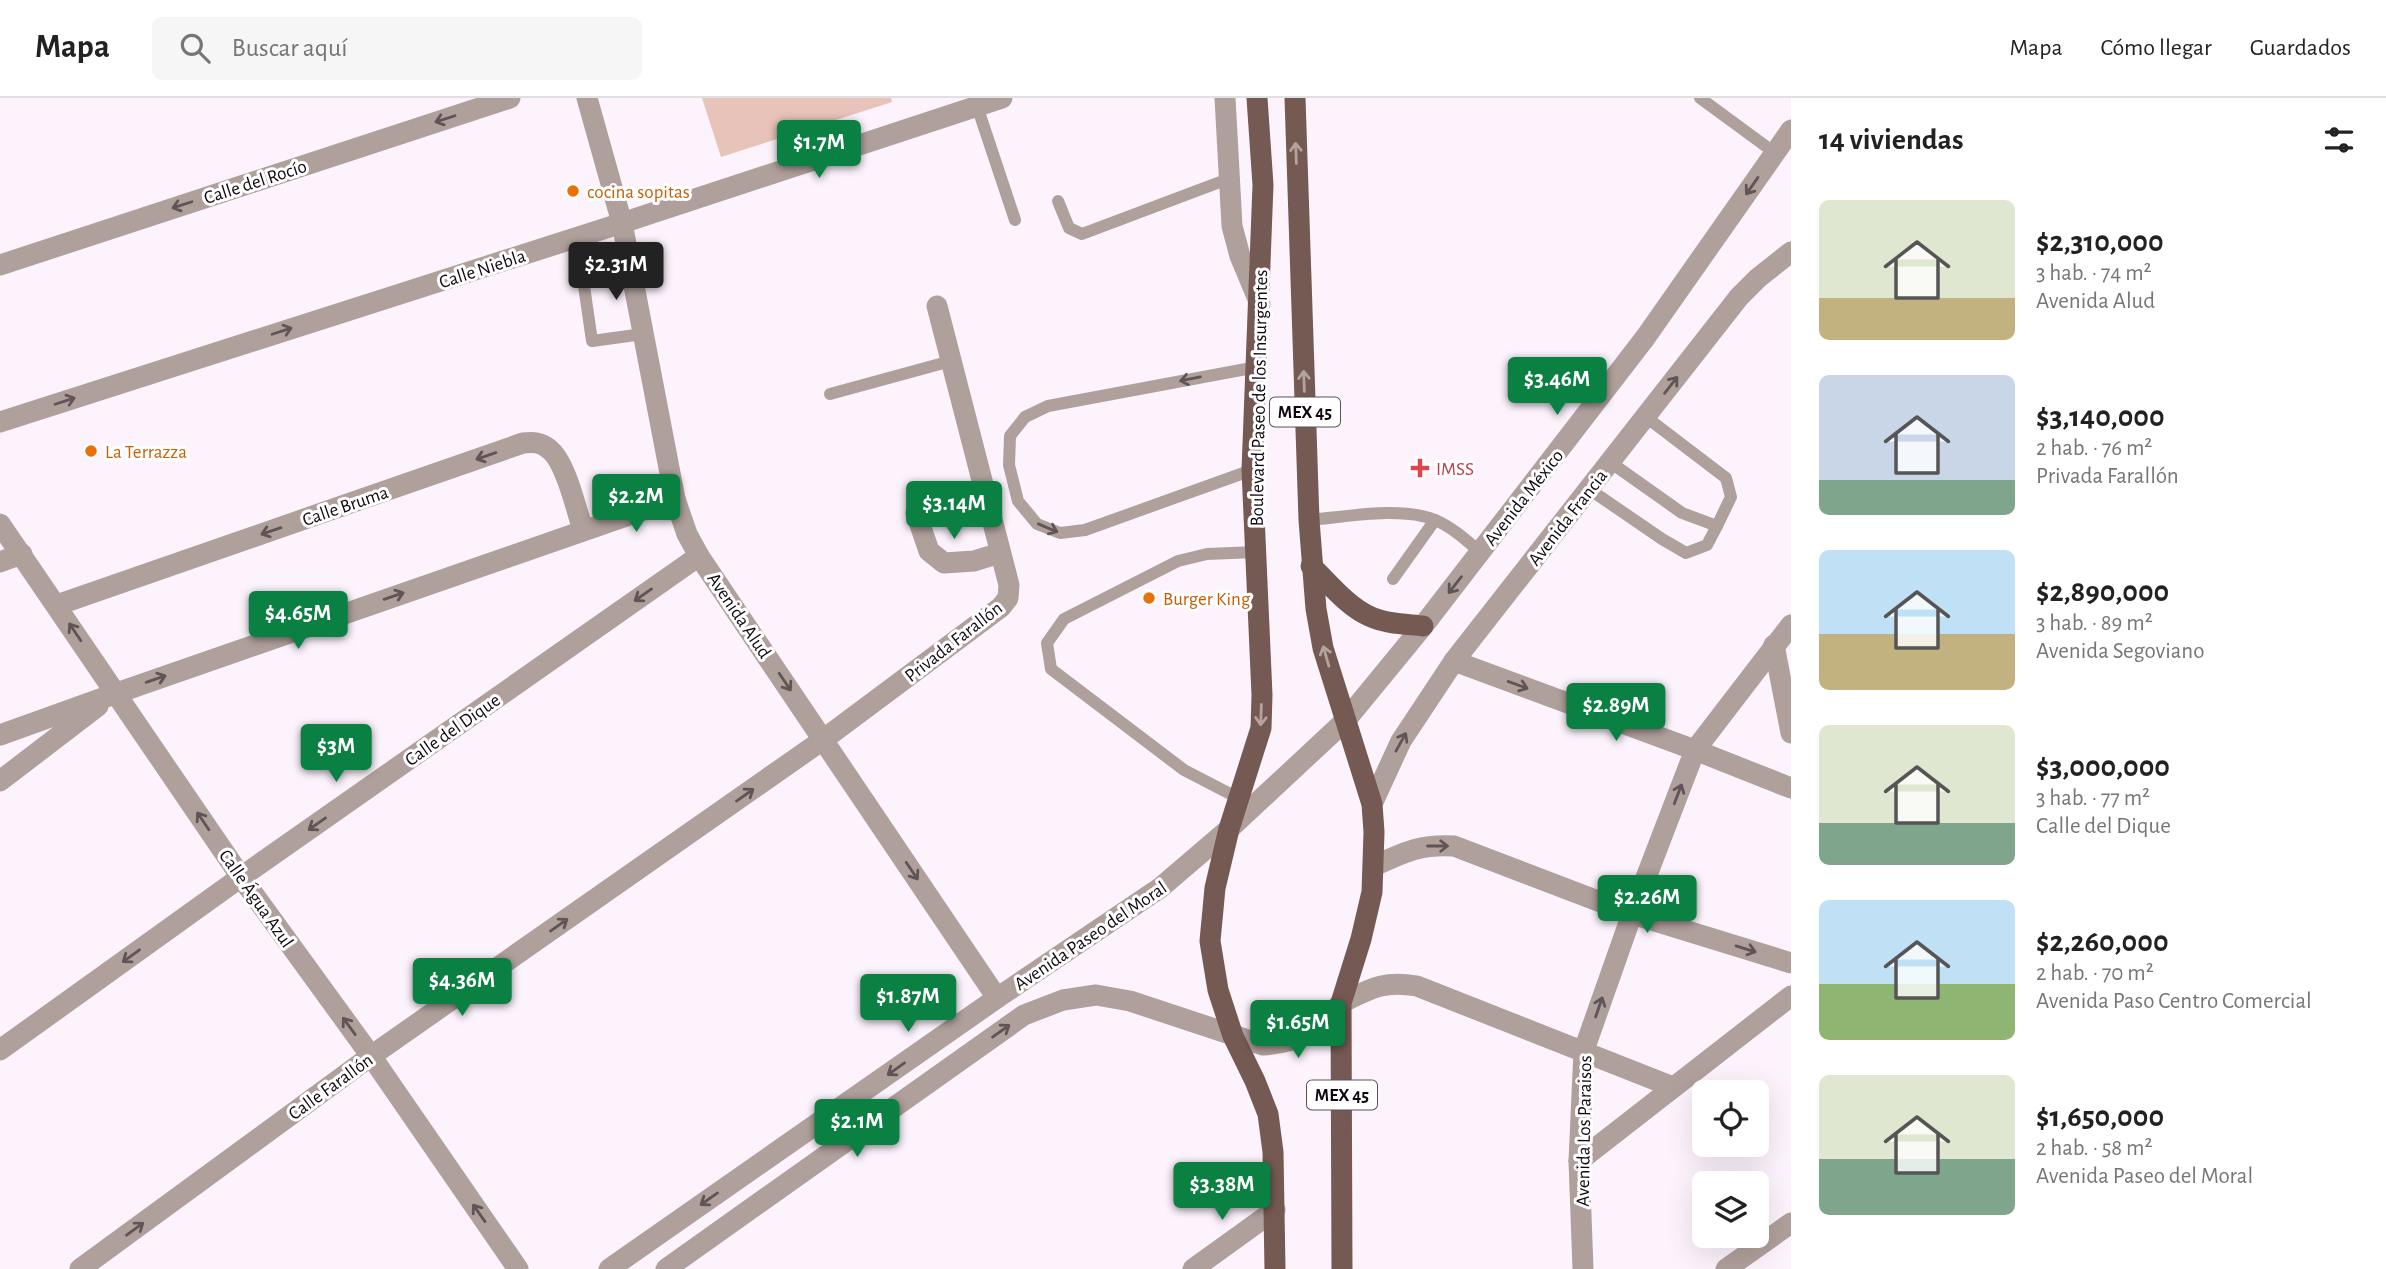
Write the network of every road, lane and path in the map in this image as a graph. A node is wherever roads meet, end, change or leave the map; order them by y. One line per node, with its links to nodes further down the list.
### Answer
1 (510, 98): 17 (street, Calle del Rocío, one-way to 17)
2 (587, 98): 14 (street, Avenida Alud)
3 (1002, 98): 8 (street, Calle Niebla)
4 (1225, 98): 11 (street)
5 (1257, 98): 18 (main road, Boulevard Paseo de los Insurgentes / MEX 45)
6 (1295, 98): 31 (main road, Boulevard Paseo de los Insurgentes / MEX 45, one-way to 6)
7 (1700, 98): 10 (lane)
8 (977, 106): 13 (lane); 14 (street, Calle Niebla)
9 (1791, 130): 10 (street, Avenida México)
10 (1775, 153): 37 (street, Avenida México, one-way to 37)
11 (1228, 178): 12 (lane); 18 (street)
12 (1058, 201)
13 (1015, 220)
14 (622, 223): 16 (street, Avenida Alud); 25 (street, Calle Niebla, one-way to 14)
15 (1791, 252): 24 (street, Avenida Francia, one-way to 15)
16 (629, 261): 20 (street, Avenida Alud); 20 (lane)
17 (0, 265)
18 (1260, 304): 22 (main road, Boulevard Paseo de los Insurgentes / MEX 45)
19 (937, 306): 21 (street, Privada Farallón)
20 (643, 334): 29 (street, Avenida Alud)
21 (951, 361): 23 (lane); 38 (street, Privada Farallón)
22 (1257, 367): 27 (main road, Boulevard Paseo de los Insurgentes / MEX 45); 27 (lane, one-way to 27)
23 (830, 394)
24 (1646, 416): 26 (street, Avenida Francia); 34 (lane)
25 (0, 422)
26 (1610, 462): 28 (street, Avenida Francia); 34 (lane)
27 (1252, 470): 36 (main road, Boulevard Paseo de los Insurgentes / MEX 45)
28 (1589, 489): 34 (lane); 48 (street, Avenida Francia)
29 (675, 499): 35 (street); 40 (street, Avenida Alud)
30 (916, 513): 38 (street)
31 (1309, 520): 32 (lane); 42 (main road, Boulevard Paseo de los Insurgentes / MEX 45)
32 (1434, 520): 37 (lane); 43 (lane)
33 (0, 524): 39 (street, Calle Água Azul)
34 (1717, 526)
35 (583, 530): 44 (street, Calle Bruma, one-way to 44); 49 (street, one-way to 35)
36 (1256, 552): 57 (main road, Boulevard Paseo de los Insurgentes / MEX 45, one-way to 57); 57 (lane)
37 (1480, 552): 45 (street, Avenida México, one-way to 45)
38 (1000, 553): 53 (street, Privada Farallón)
39 (22, 554): 41 (street); 44 (street, Calle Água Azul)
40 (699, 556): 53 (street, Avenida Alud, one-way to 53); 61 (street, Calle del Dique, one-way to 61)
41 (0, 562)
42 (1311, 566): 45 (main road); 50 (main road, Boulevard Paseo de los Insurgentes / MEX 45, one-way to 42)
43 (1393, 579)
44 (57, 605): 49 (street, Calle Água Azul, one-way to 44)
45 (1423, 625): 50 (street, Avenida México)
46 (1791, 625): 47 (street, Avenida Los Paraisos)
47 (1774, 645): 51 (street); 54 (street, Avenida Los Paraisos)
48 (1454, 661): 54 (street, one-way to 54); 58 (street, Avenida Francia, one-way to 48)
49 (117, 692): 52 (street); 55 (street); 61 (street, Calle Água Azul, one-way to 49)
50 (1345, 721): 58 (main road, Boulevard Paseo de los Insurgentes / MEX 45); 59 (street, Avenida Paseo del Moral)
51 (1791, 733)
52 (0, 735)
53 (824, 739): 65 (street, Avenida Alud, one-way to 65); 70 (street, Calle Farallón, one-way to 53)
54 (1695, 750): 56 (street); 62 (street, Avenida Los Paraisos, one-way to 54)
55 (0, 780)
56 (1791, 788)
57 (1240, 799): 59 (main road, Boulevard Paseo de los Insurgentes / MEX 45)
58 (1372, 804): 60 (main road, Boulevard Paseo de los Insurgentes / MEX 45)
59 (1230, 829): 65 (street, Avenida Paseo del Moral); 67 (main road, Boulevard Paseo de los Insurgentes / MEX 45)
60 (1374, 866): 62 (street, one-way to 62); 66 (main road, Boulevard Paseo de los Insurgentes / MEX 45)
61 (241, 877): 68 (street, Calle del Dique, one-way to 68); 70 (street, Calle Água Azul, one-way to 61)
62 (1632, 914): 63 (street, one-way to 63); 69 (street, Avenida Los Paraisos, one-way to 62)
63 (1791, 963)
64 (1791, 996): 71 (street)
65 (997, 998): 77 (street, Avenida Paseo del Moral, one-way to 77)
66 (1341, 1003): 67 (street, Avenida Paseo del Moral); 69 (street); 81 (main road, Boulevard Paseo de los Insurgentes / MEX 45)
67 (1233, 1036): 73 (main road, Boulevard Paseo de los Insurgentes / MEX 45); 78 (street, Avenida Paseo del Moral, one-way to 67)
68 (0, 1050)
69 (1584, 1050): 71 (street); 72 (street, Avenida Los Paraisos)
70 (370, 1056): 75 (street, Calle Farallón, one-way to 70); 76 (street, Calle Água Azul, one-way to 70)
71 (1673, 1087): 72 (street)
72 (1579, 1161): 82 (street, Avenida Los Paraisos)
73 (1275, 1210): 79 (street); 80 (main road, Boulevard Paseo de los Insurgentes / MEX 45)
74 (1791, 1223): 83 (street)
75 (80, 1269)
76 (518, 1269)
77 (609, 1269)
78 (666, 1269)
79 (1193, 1269)
80 (1275, 1269)
81 (1342, 1269)
82 (1583, 1269)
83 (1726, 1269)

